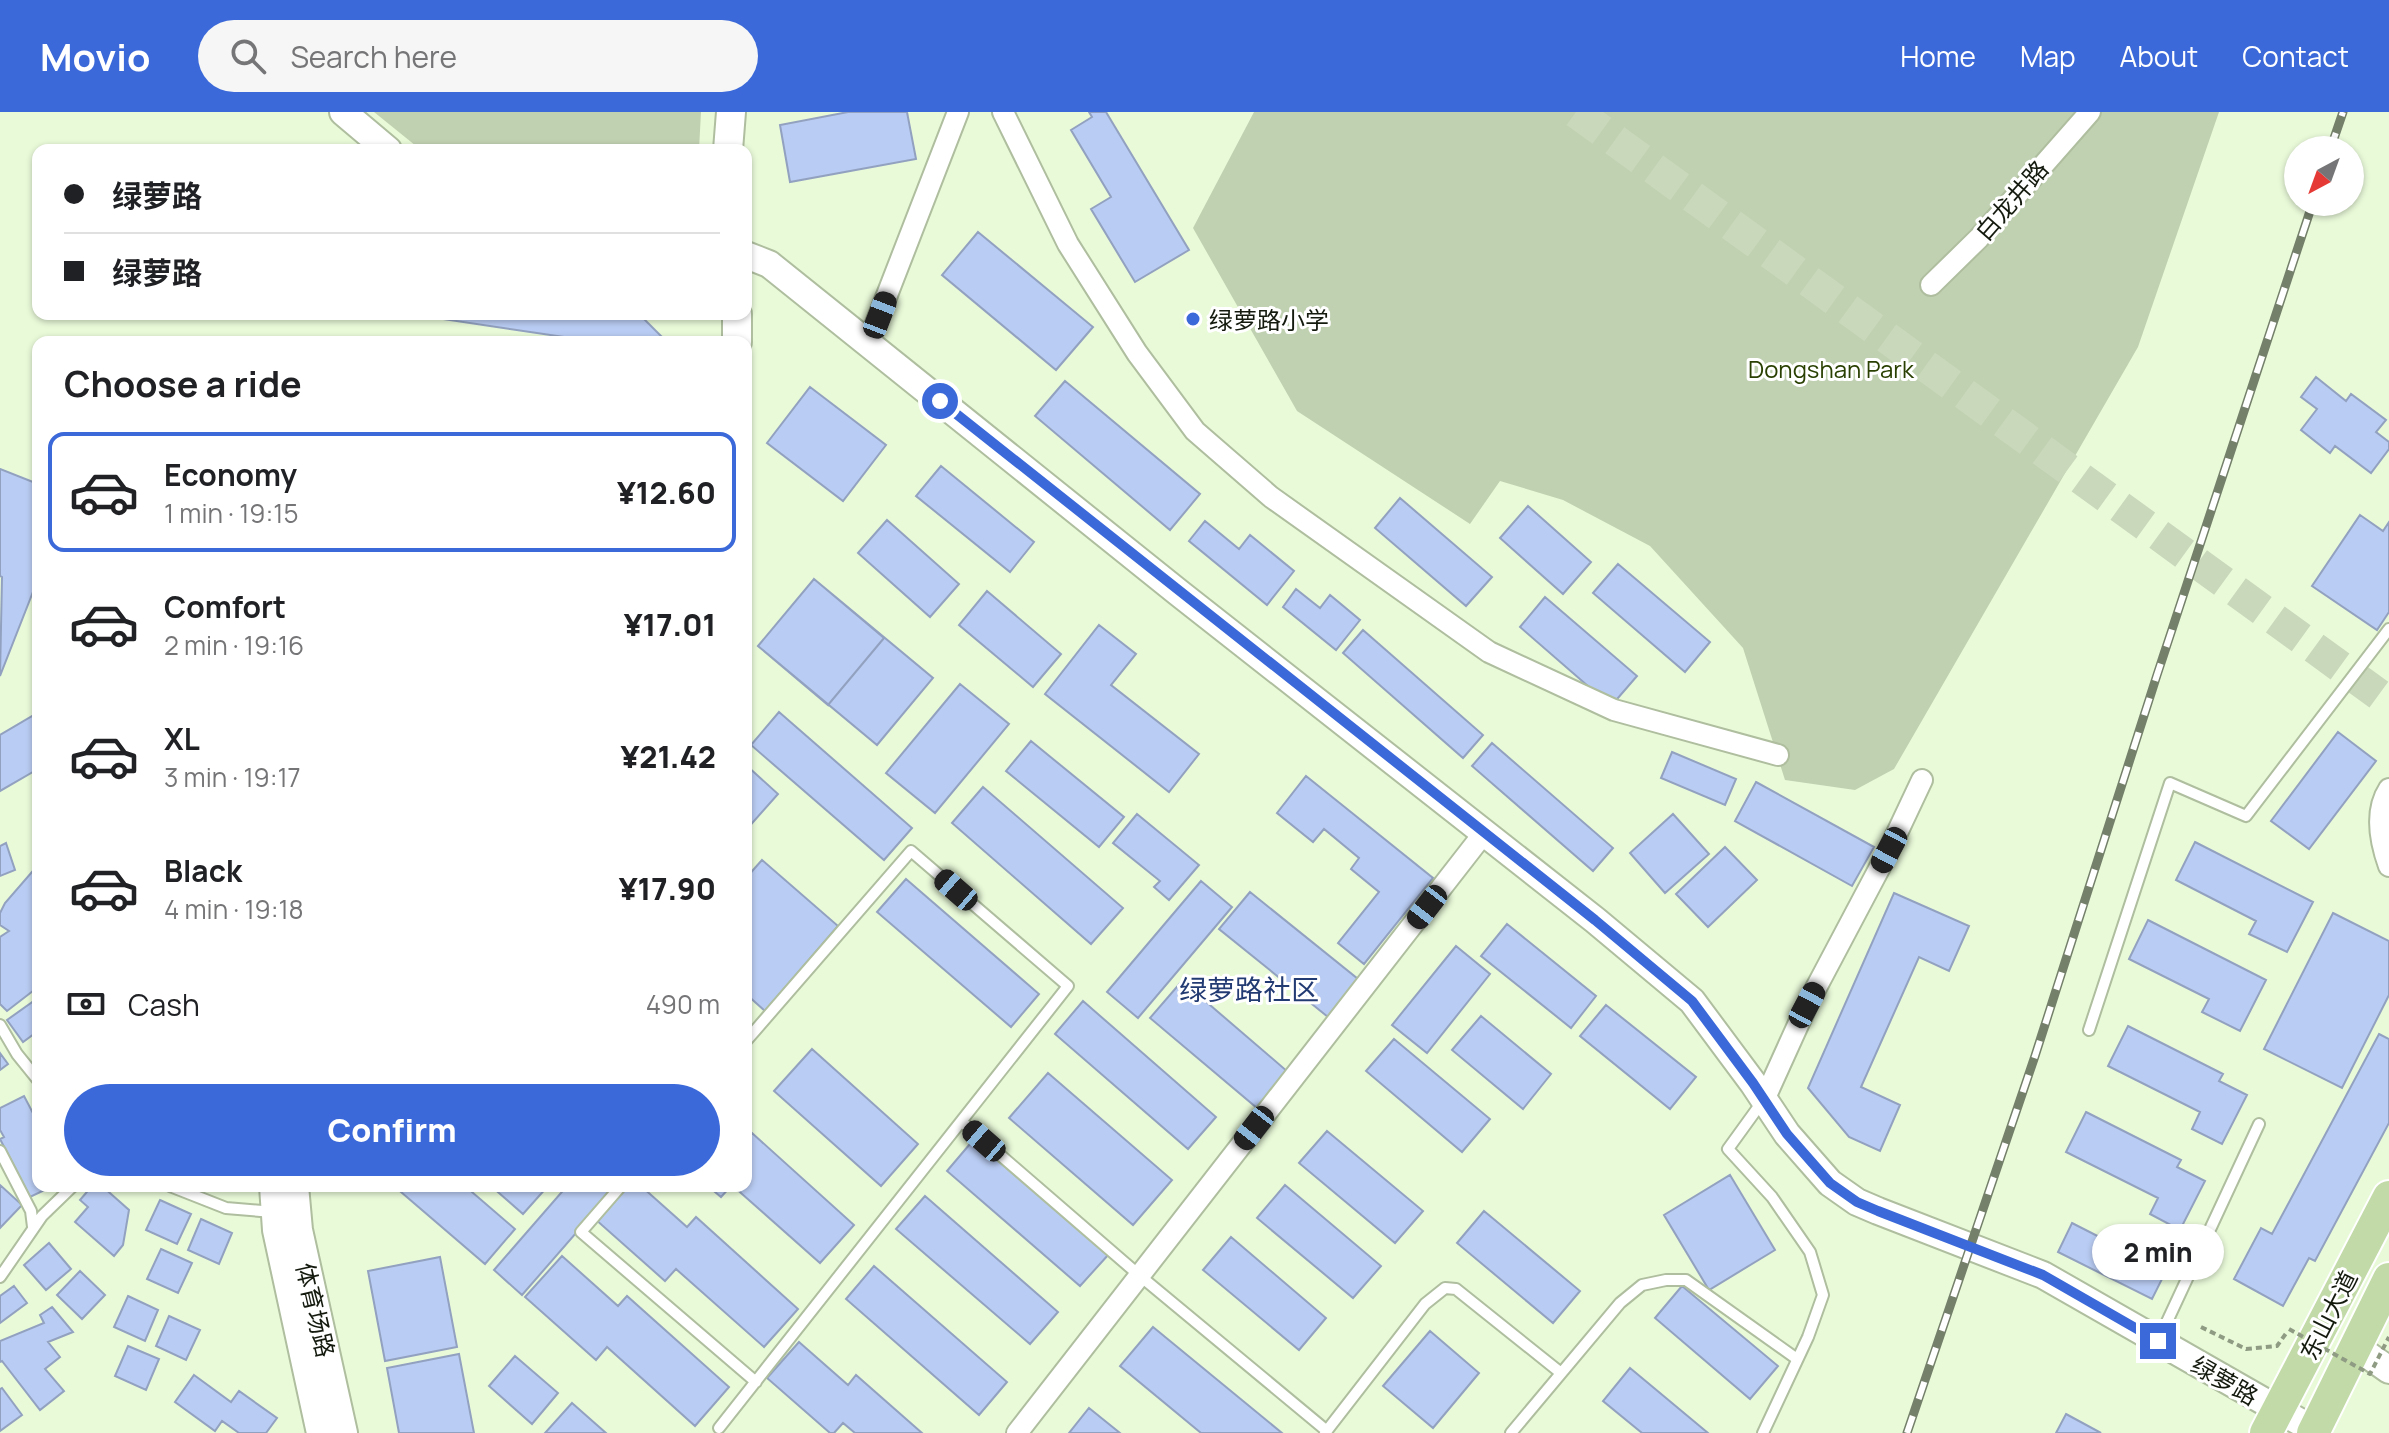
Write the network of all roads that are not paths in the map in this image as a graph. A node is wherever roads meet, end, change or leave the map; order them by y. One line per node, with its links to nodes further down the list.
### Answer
1 (343, 112): 7 (street)
2 (731, 112): 8 (main road)
3 (742, 112): 9 (main road)
4 (958, 112): 12 (street)
5 (1003, 112): 14 (street)
6 (2090, 112): 11 (street, 白龙井路)
7 (381, 144)
8 (728, 144)
9 (740, 144)
10 (752, 257): 12 (street, 绿萝路)
11 (1931, 285)
12 (868, 344): 17 (street, 绿萝路)
13 (2389, 629): 20 (lane)
14 (1778, 755)
15 (1922, 780): 23 (street)
16 (2389, 789): 18 (street)
17 (1484, 833): 23 (street, 绿萝路); 34 (street)
18 (2389, 866)
19 (0, 1025): 22 (lane)
20 (2089, 1030)
21 (752, 1034): 24 (lane)
22 (32, 1073)
23 (1764, 1100): 37 (street, 绿萝路); 39 (lane)
24 (962, 1122): 34 (lane); 42 (lane)
25 (2259, 1124): 37 (lane)
26 (0, 1151): 33 (lane)
27 (67, 1192): 33 (lane)
28 (185, 1192): 32 (lane)
29 (295, 1192): 48 (main road, 体育场路)
30 (616, 1192): 42 (lane)
31 (2389, 1197): 43 (main road, 东山大道)
32 (274, 1199): 47 (main road, 体育场路)
33 (33, 1227): 35 (lane)
34 (1139, 1275): 46 (lane); 49 (street)
35 (0, 1277)
36 (2389, 1279): 38 (main road, 东山大道)
37 (2158, 1341): 43 (street, 绿萝路)
38 (2355, 1346): 40 (street); 45 (main road, 东山大道)
39 (1797, 1359): 41 (lane); 51 (lane)
40 (2389, 1370)
41 (1561, 1373): 46 (lane); 50 (lane)
42 (756, 1382): 44 (lane)
43 (2272, 1422): 45 (street, 绿萝路)
44 (719, 1428)
45 (2314, 1431)
46 (1326, 1432)
47 (321, 1433)
48 (343, 1433)
49 (1017, 1433)
50 (1511, 1433)
51 (1763, 1433)

